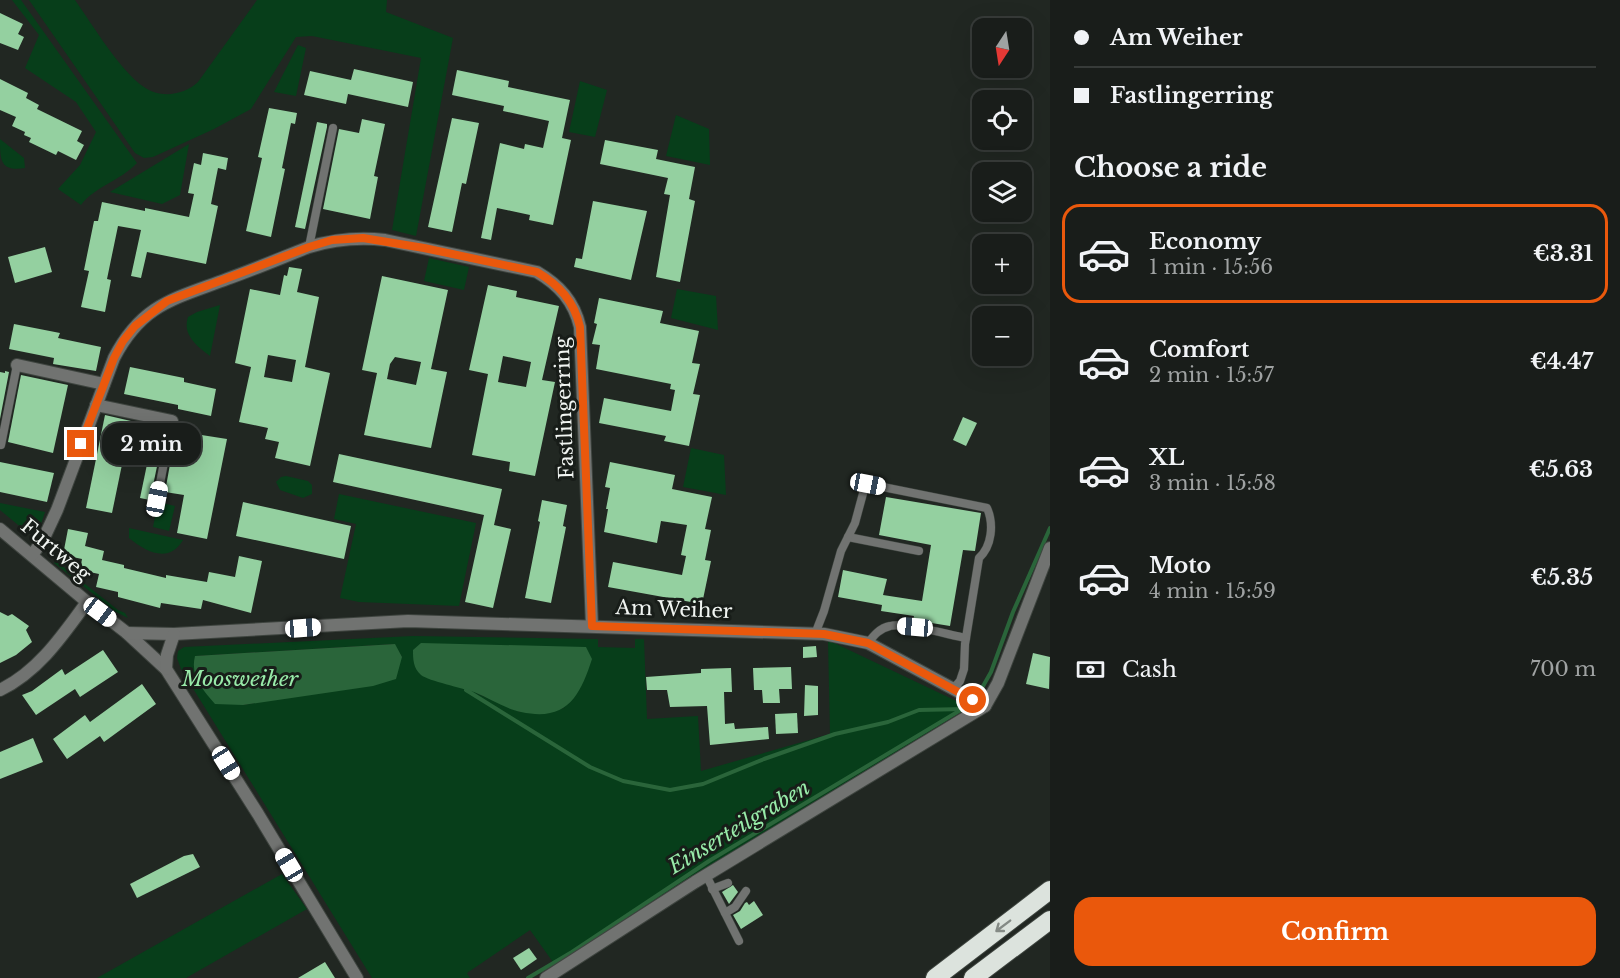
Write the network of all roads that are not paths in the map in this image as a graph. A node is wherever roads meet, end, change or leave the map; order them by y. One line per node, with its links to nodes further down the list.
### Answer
1 (333, 128): 2 (lane)
2 (309, 247): 4 (street, Fastlingerring); 15 (street, Fastlingerring)
3 (17, 366): 4 (street); 7 (lane)
4 (104, 384): 5 (street, Fastlingerring)
5 (96, 405): 6 (street); 13 (street, Fastlingerring)
6 (172, 421): 8 (lane)
7 (1, 445)
8 (157, 499)
9 (0, 529): 13 (street, Furtweg)
10 (848, 537): 12 (lane); 18 (lane); 19 (lane)
11 (1050, 548): 24 (street)
12 (919, 551)
13 (32, 555): 14 (street, Furtweg)
14 (87, 602): 16 (street, Furtweg); 23 (street)
15 (592, 626): 17 (street, Am Weiher); 18 (street, Am Weiher)
16 (128, 633): 17 (street, Am Weiher); 21 (street, Furtweg)
17 (174, 634): 21 (street)
18 (815, 634): 20 (street, Am Weiher)
19 (966, 638): 20 (lane); 22 (lane)
20 (868, 643): 22 (street, Am Weiher)
21 (166, 669): 33 (street, Furtweg)
22 (953, 689): 24 (street, Am Weiher)
23 (0, 690)
24 (985, 706): 25 (street)
25 (706, 875): 27 (lane); 34 (street)
26 (728, 883): 27 (lane)
27 (712, 889): 30 (lane)
28 (1050, 890): 35 (highway, one-way to 35)
29 (747, 891): 30 (lane)
30 (725, 913): 32 (lane)
31 (1050, 920): 36 (highway)
32 (739, 941)
33 (357, 978)
34 (546, 978)
35 (935, 978)
36 (973, 978)

